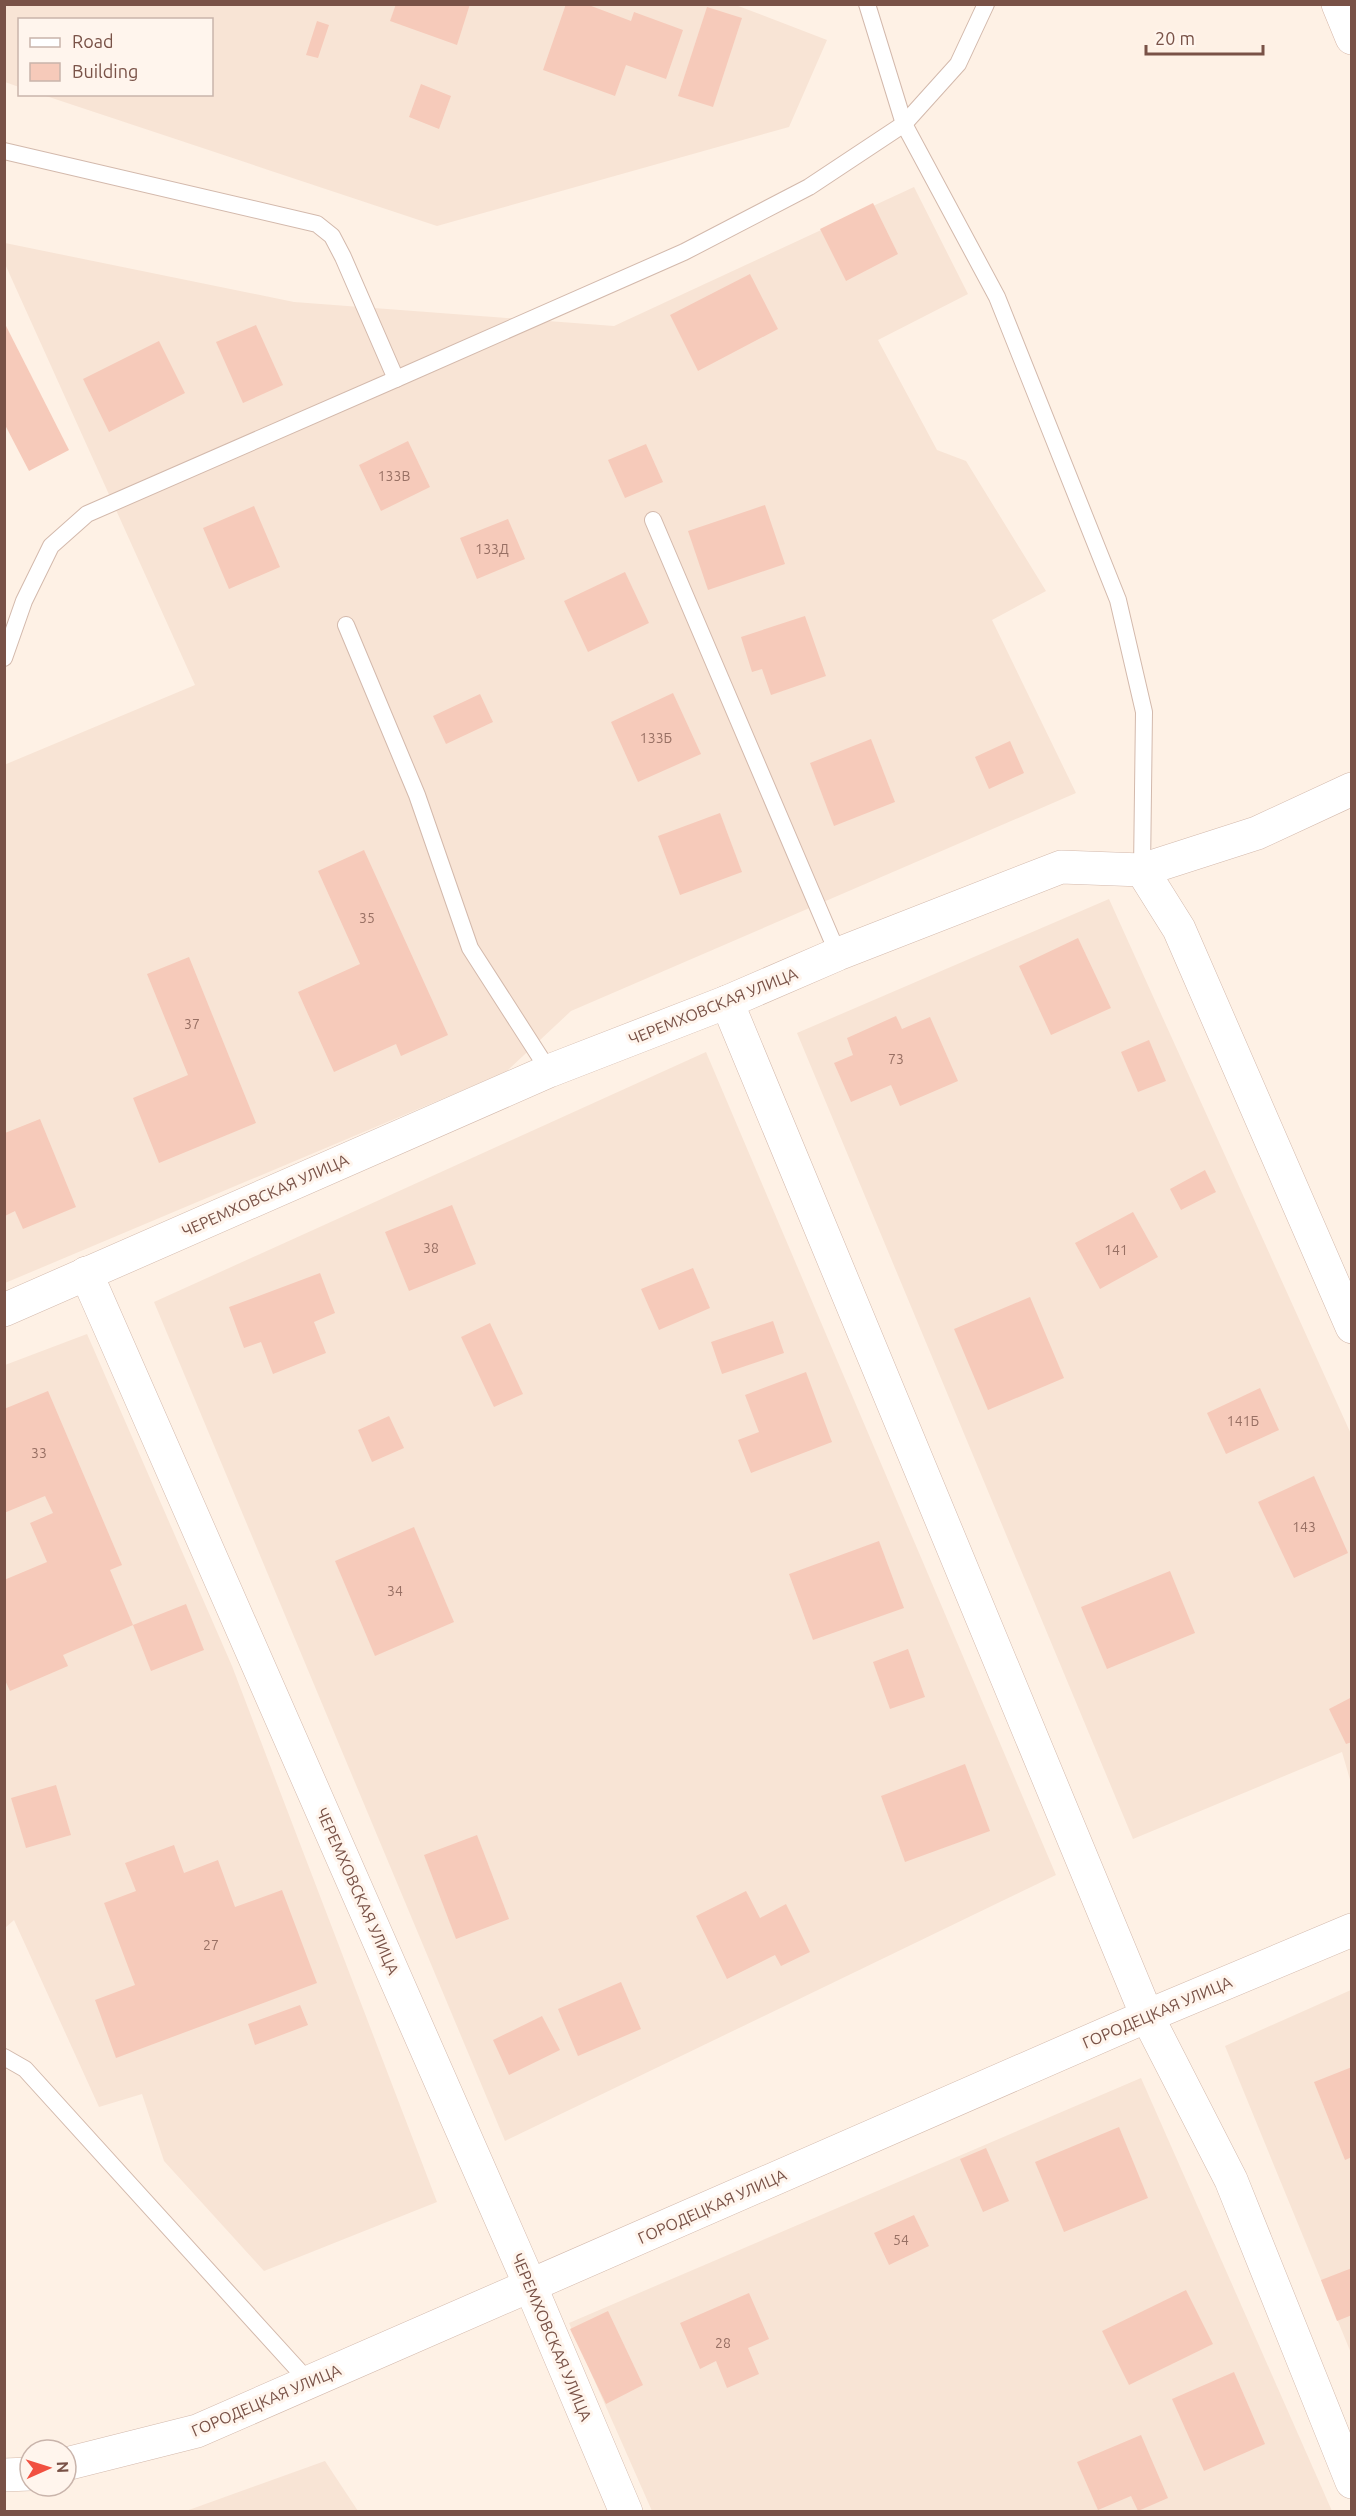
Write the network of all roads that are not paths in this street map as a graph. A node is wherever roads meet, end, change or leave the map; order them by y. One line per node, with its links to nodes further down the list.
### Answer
1 (867, 4): 5 (lane)
2 (986, 4): 5 (lane)
3 (1338, 4): 4 (street)
4 (1352, 38)
5 (904, 124): 7 (lane); 12 (lane)
6 (4, 151): 7 (lane)
7 (396, 379): 10 (lane)
8 (653, 520): 13 (lane)
9 (346, 625): 15 (lane)
10 (4, 658)
11 (1352, 789): 12 (street, ЧЕРЕМХОВСКАЯ УЛИЦА)
12 (1142, 870): 13 (street, ЧЕРЕМХОВСКАЯ УЛИЦА); 18 (street)
13 (838, 954): 14 (street, ЧЕРЕМХОВСКАЯ УЛИЦА)
14 (727, 1002): 15 (street, ЧЕРЕМХОВСКАЯ УЛИЦА); 20 (street)
15 (549, 1071): 16 (street, ЧЕРЕМХОВСКАЯ УЛИЦА)
16 (86, 1273): 17 (street, ЧЕРЕМХОВСКАЯ УЛИЦА); 22 (street, ЧЕРЕМХОВСКАЯ УЛИЦА)
17 (4, 1310)
18 (1352, 1327)
19 (1352, 1930): 20 (street, ГОРОДЕЦКАЯ УЛИЦА)
20 (1147, 2016): 22 (street, ГОРОДЕЦКАЯ УЛИЦА); 25 (street)
21 (4, 2057): 23 (lane)
22 (530, 2285): 23 (street, ГОРОДЕЦКАЯ УЛИЦА); 26 (street, ЧЕРЕМХОВСКАЯ УЛИЦА)
23 (310, 2383): 24 (street, ГОРОДЕЦКАЯ УЛИЦА)
24 (78, 2461)
25 (1352, 2482)
26 (626, 2511)

